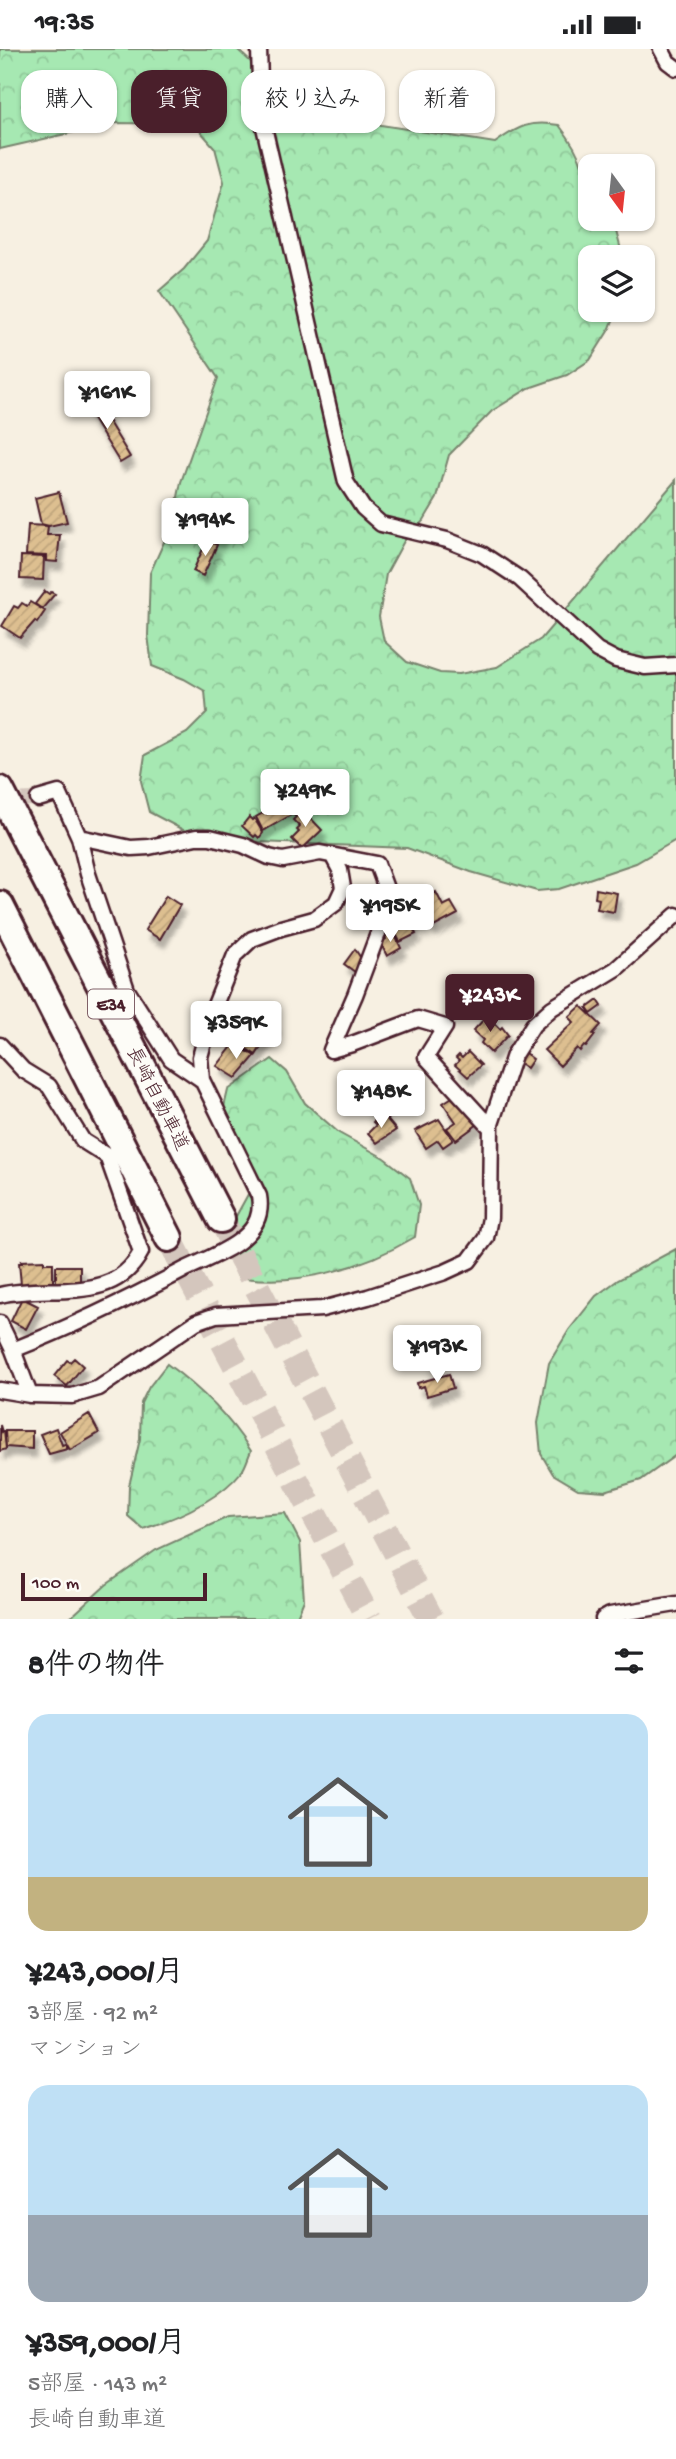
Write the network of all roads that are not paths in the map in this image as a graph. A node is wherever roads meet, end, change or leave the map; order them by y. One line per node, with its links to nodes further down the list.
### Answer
1 (259, 49): 4 (street)
2 (661, 49): 3 (street)
3 (676, 68)
4 (676, 665)
5 (0, 790): 14 (highway, 長崎自動車道 / E34)
6 (38, 799): 7 (street)
7 (79, 837): 8 (street); 12 (street)
8 (332, 855): 12 (street); 13 (street)
9 (0, 905): 15 (highway, E34)
10 (676, 915): 13 (street)
11 (0, 1045): 16 (street)
12 (202, 1080): 18 (street)
13 (490, 1127): 20 (street)
14 (221, 1219)
15 (169, 1238)
16 (0, 1296)
17 (0, 1323): 18 (street)
18 (13, 1350): 20 (street)
19 (0, 1390): 20 (street)
20 (30, 1395)
21 (676, 1604): 22 (street)
22 (603, 1619)

